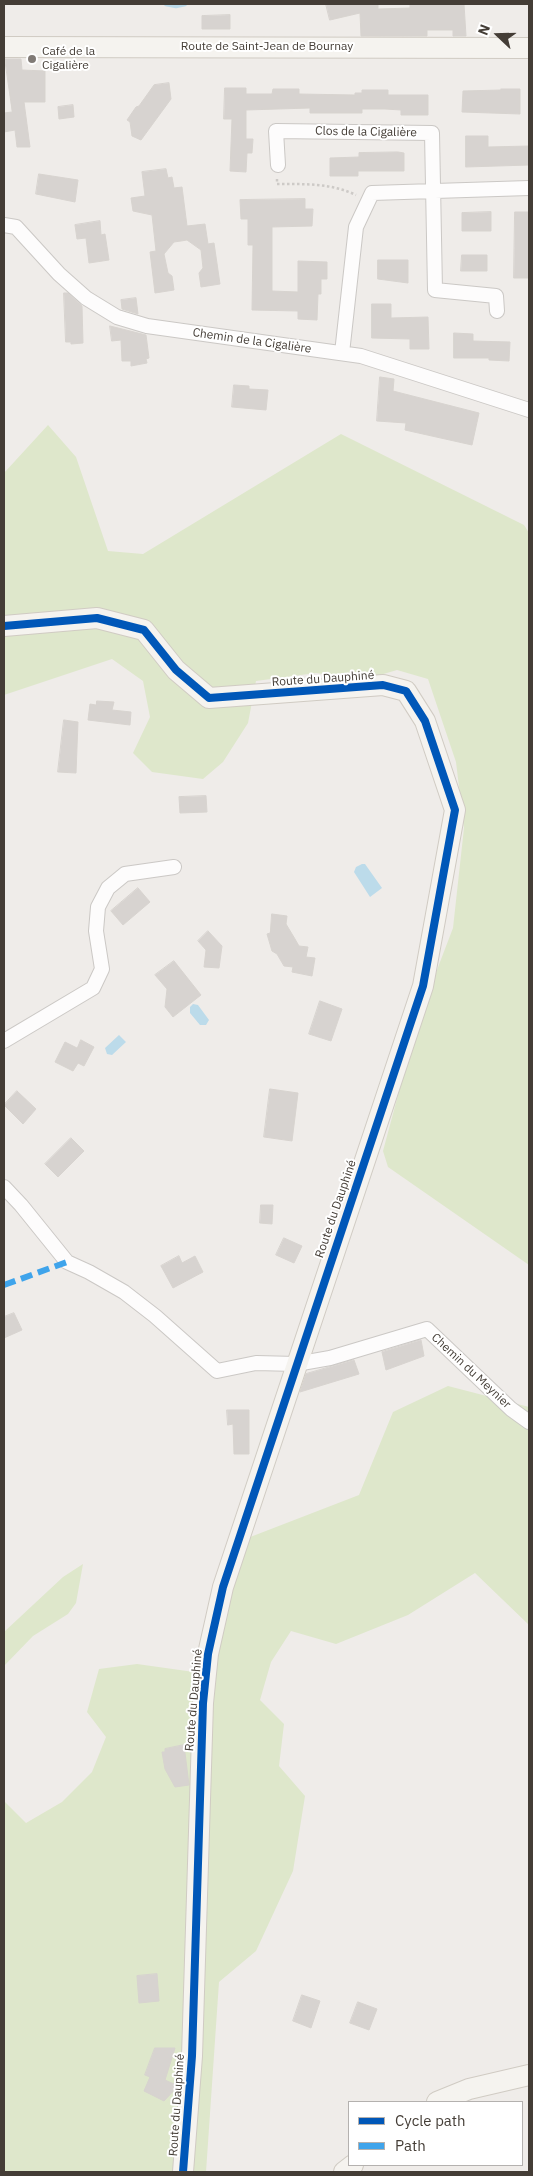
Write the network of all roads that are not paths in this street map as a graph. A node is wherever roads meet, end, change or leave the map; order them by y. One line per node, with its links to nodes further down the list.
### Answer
1 (4, 47): 2 (street, Route de Saint-Jean de Bournay)
2 (529, 48)
3 (278, 165): 5 (street, Clos de la Cigalière)
4 (529, 188): 5 (street)
5 (433, 192): 7 (street, Clos de la Cigalière); 8 (street)
6 (4, 225): 8 (street, Chemin de la Cigalière)
7 (497, 311)
8 (342, 354): 9 (street, Chemin de la Cigalière)
9 (529, 410)
10 (4, 626): 14 (street, Route du Dauphiné)
11 (174, 867): 12 (street)
12 (4, 1041)
13 (4, 1187): 14 (street)
14 (296, 1364): 15 (street, Chemin du Meynier); 18 (street, Route du Dauphiné)
15 (529, 1422)
16 (529, 2075): 17 (street)
17 (439, 2101)
18 (183, 2172)

